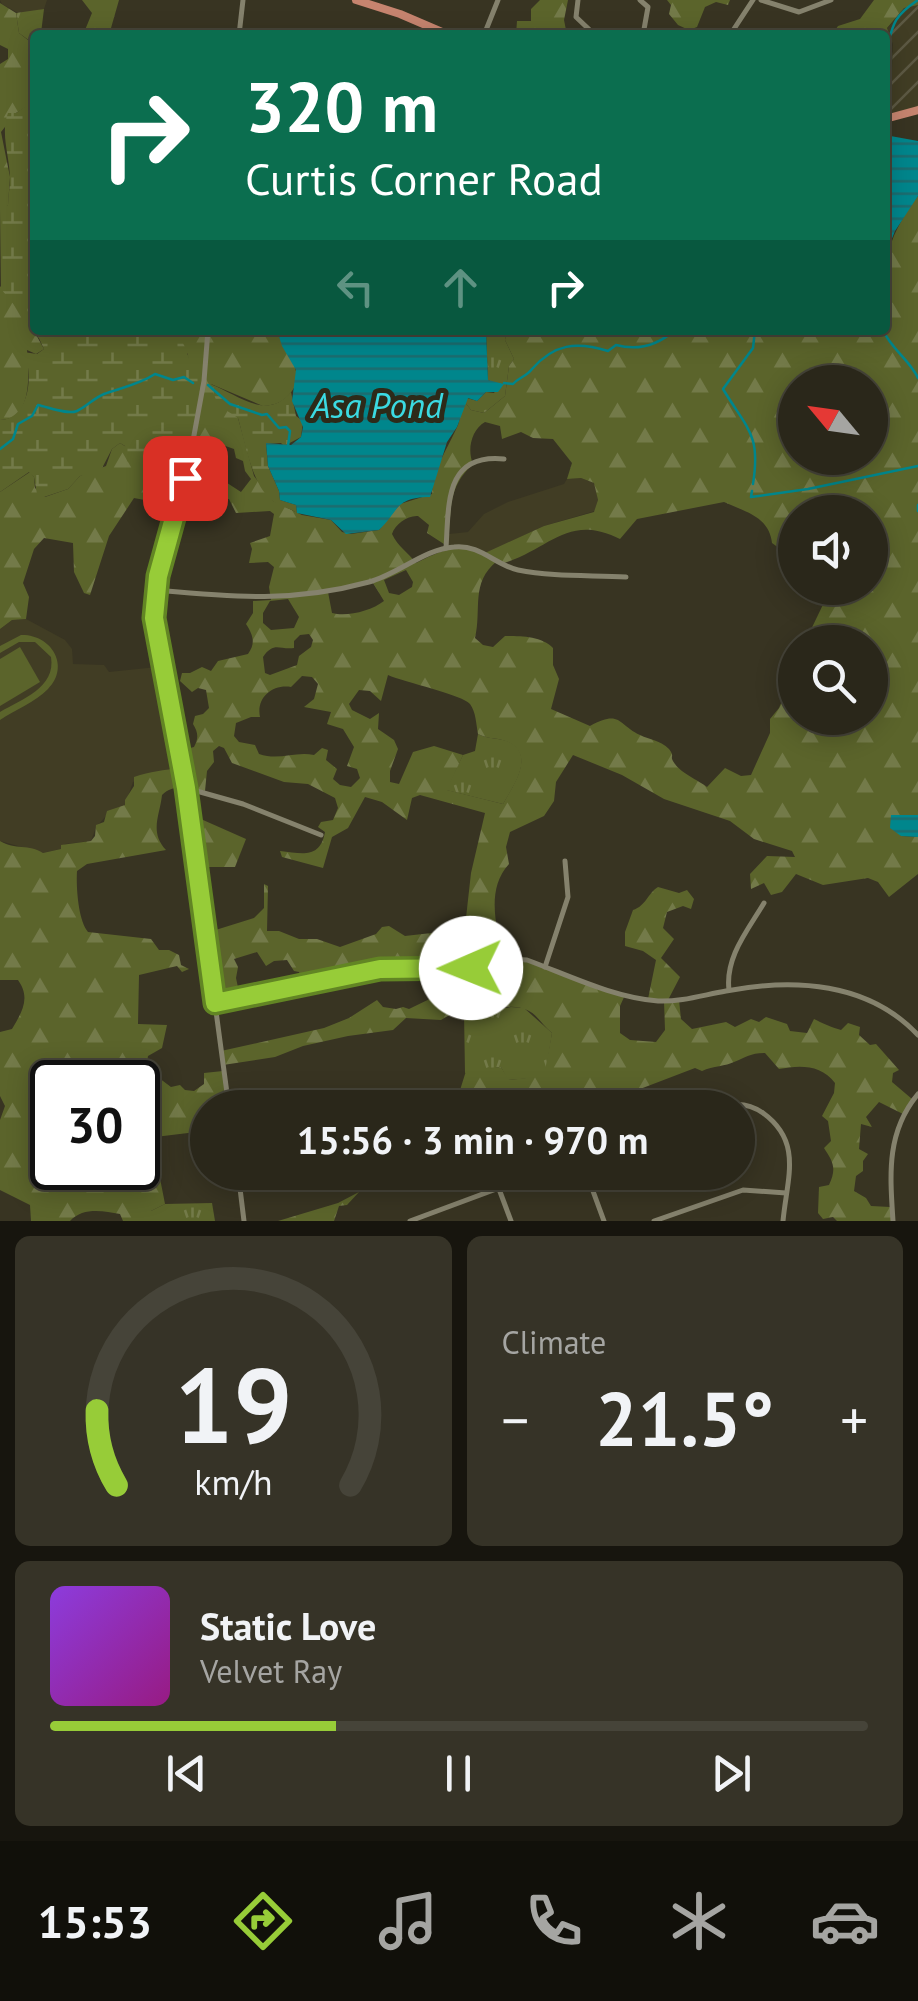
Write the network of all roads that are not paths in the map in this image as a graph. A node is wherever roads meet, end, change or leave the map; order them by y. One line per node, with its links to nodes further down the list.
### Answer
1 (244, 0): 10 (street)
2 (356, 0): 11 (main road)
3 (498, 0): 12 (street)
4 (578, 0): 13 (street)
5 (640, 0): 14 (street)
6 (753, 0): 15 (street)
7 (762, 0): 9 (street)
8 (830, 0): 9 (street)
9 (771, 1)
10 (240, 30)
11 (438, 30)
12 (486, 30)
13 (590, 30)
14 (643, 30)
15 (733, 30)
16 (918, 110): 17 (main road)
17 (890, 118)
18 (208, 335): 22 (street)
19 (504, 460): 20 (street)
20 (446, 548): 21 (street); 22 (street)
21 (626, 577)
22 (156, 590): 23 (street)
23 (186, 788): 24 (street); 29 (street)
24 (321, 835)
25 (566, 862): 27 (street)
26 (764, 903): 28 (street)
27 (545, 966): 28 (street); 29 (street)
28 (729, 990): 30 (street)
29 (215, 1003): 31 (street)
30 (918, 1035)
31 (227, 1090)
32 (918, 1094): 46 (street)
33 (755, 1108): 38 (street)
34 (240, 1190): 40 (street)
35 (494, 1190): 41 (street)
36 (500, 1190): 42 (street)
37 (593, 1190): 43 (street)
38 (786, 1193): 39 (street); 45 (street)
39 (666, 1219): 44 (street)
40 (244, 1221)
41 (410, 1221)
42 (510, 1221)
43 (604, 1221)
44 (654, 1221)
45 (783, 1221)
46 (893, 1221)

